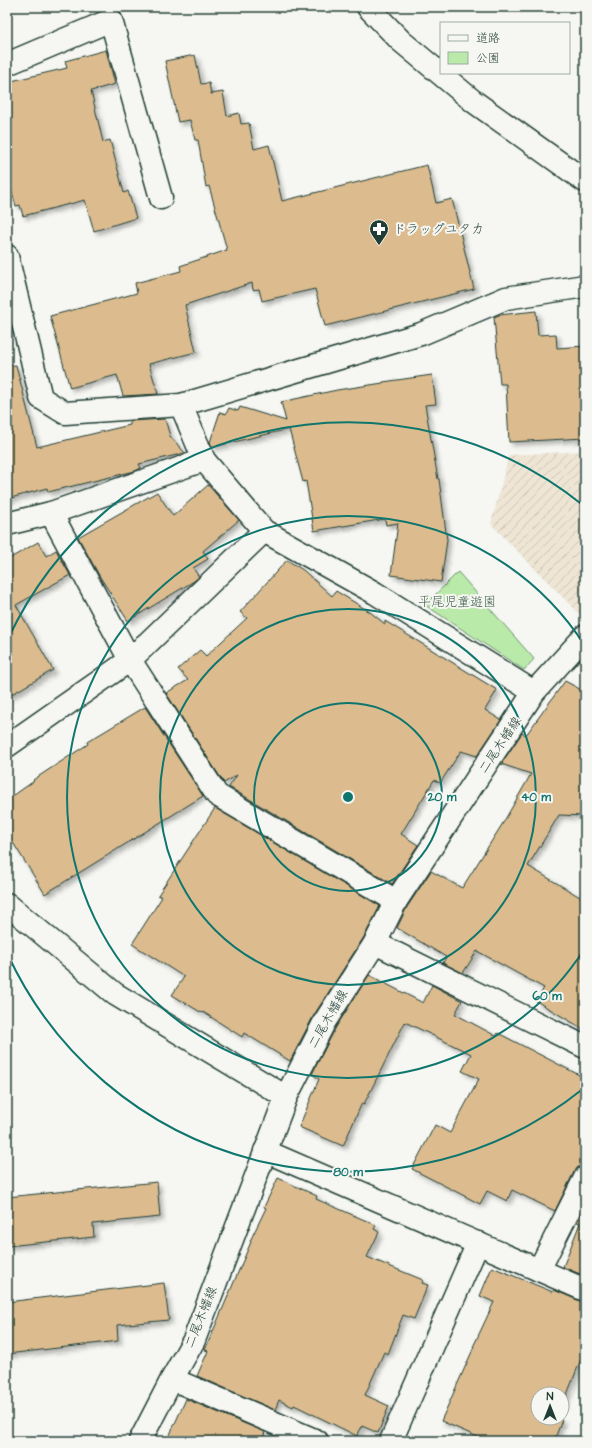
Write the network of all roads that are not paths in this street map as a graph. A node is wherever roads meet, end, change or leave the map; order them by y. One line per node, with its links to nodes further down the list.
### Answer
1 (368, 7): 3 (street)
2 (7, 64): 6 (street)
3 (440, 74)
4 (441, 74): 5 (street)
5 (585, 181)
6 (161, 198)
7 (7, 256): 9 (street)
8 (585, 286): 9 (street)
9 (181, 405): 10 (street)
10 (204, 460): 11 (street); 13 (street)
11 (51, 513): 12 (street); 15 (street)
12 (7, 524)
13 (264, 531): 15 (street); 16 (street)
14 (585, 636): 16 (street, 二尾木幡線)
15 (130, 660): 17 (street); 18 (street)
16 (534, 692): 18 (street, 二尾木幡線)
17 (7, 746)
18 (396, 902): 20 (street, 二尾木幡線)
19 (7, 904): 22 (street)
20 (375, 943): 21 (street); 22 (street, 二尾木幡線)
21 (585, 1047)
22 (286, 1097): 23 (street, 二尾木幡線)
23 (265, 1151): 25 (street); 28 (street, 二尾木幡線)
24 (585, 1178): 26 (street)
25 (478, 1243): 26 (street); 31 (street)
26 (539, 1270): 27 (street)
27 (585, 1290)
28 (172, 1378): 29 (street, 二尾木幡線); 30 (street)
29 (140, 1441)
30 (316, 1441)
31 (391, 1441)

